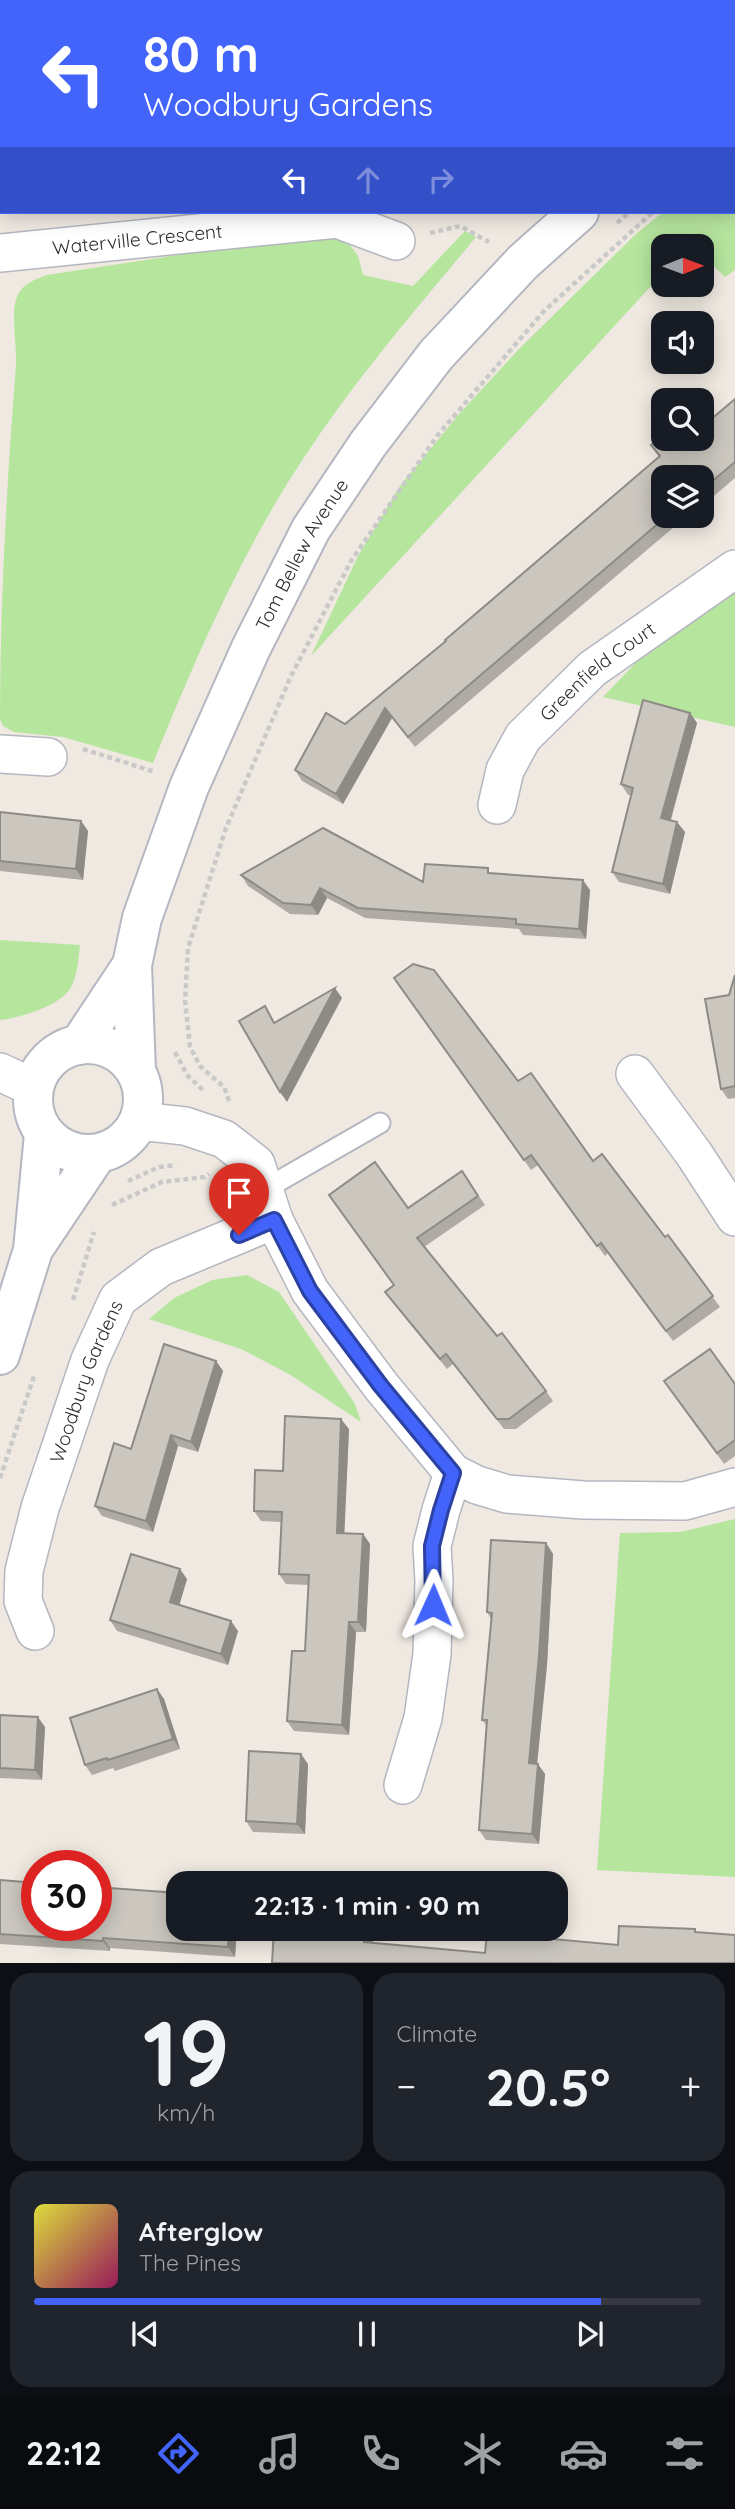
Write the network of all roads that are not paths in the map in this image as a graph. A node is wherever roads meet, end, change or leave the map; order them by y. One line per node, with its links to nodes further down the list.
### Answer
1 (735, 41): 2 (street)
2 (735, 63)
3 (595, 220): 10 (street, Tom Bellew Avenue)
4 (396, 241): 5 (street, Waterville Crescent)
5 (0, 253)
6 (735, 569): 9 (street, Greenfield Court)
7 (0, 754): 8 (street)
8 (48, 757)
9 (497, 805)
10 (132, 965): 11 (street, Tom Bellew Avenue); 13 (street, Tom Bellew Avenue)
11 (79, 1045): 13 (street); 15 (street)
12 (0, 1072): 15 (street)
13 (136, 1072): 16 (street)
14 (635, 1074): 21 (street)
15 (34, 1088): 18 (street)
16 (139, 1121): 19 (street); 20 (street)
17 (380, 1123): 20 (lane)
18 (44, 1134): 19 (street); 22 (street)
19 (97, 1153): 22 (street)
20 (269, 1204): 24 (street); 26 (street, Woodbury Gardens)
21 (735, 1217)
22 (33, 1250): 23 (street)
23 (0, 1355)
24 (453, 1473): 25 (street); 27 (street)
25 (735, 1487)
26 (35, 1631)
27 (403, 1785)

